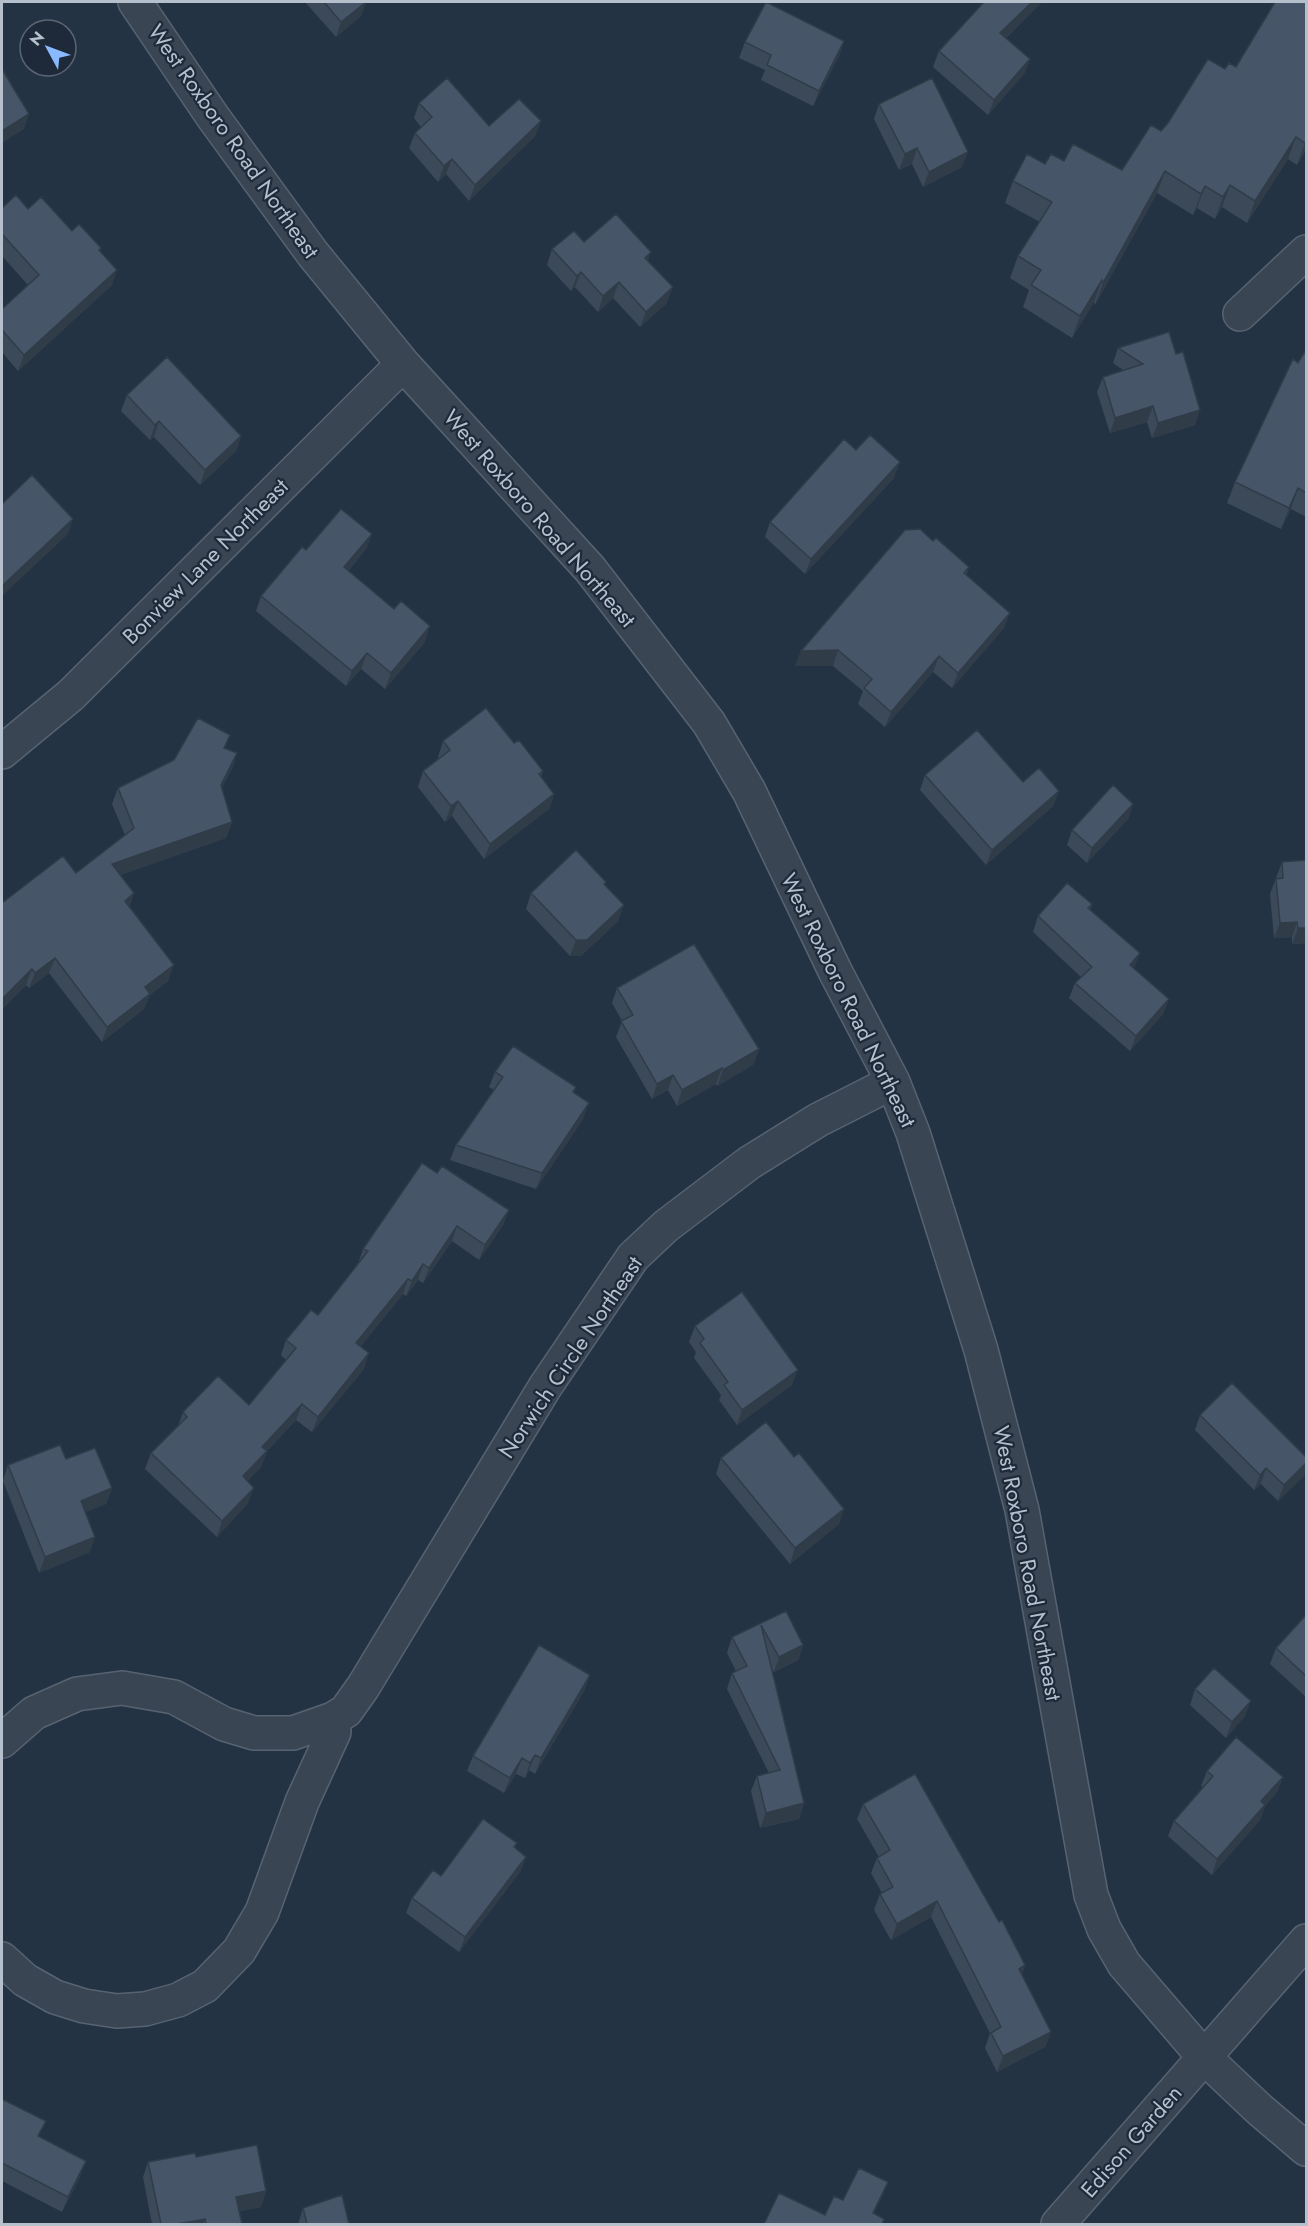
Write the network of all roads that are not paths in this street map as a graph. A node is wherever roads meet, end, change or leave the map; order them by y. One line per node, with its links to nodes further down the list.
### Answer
1 (135, 2): 4 (street, West Roxboro Road Northeast)
2 (1306, 252): 3 (street)
3 (1240, 314)
4 (404, 364): 5 (street, Bonview Lane Northeast); 6 (street, West Roxboro Road Northeast)
5 (2, 752)
6 (893, 1082): 7 (street, Norwich Circle Northeast); 11 (street, West Roxboro Road Northeast)
7 (333, 1719): 8 (street); 10 (street)
8 (2, 1741)
9 (1306, 1941): 11 (street, Edison Garden)
10 (2, 1959)
11 (1204, 2057): 12 (street, West Roxboro Road Northeast); 13 (street, Edison Garden)
12 (1306, 2149)
13 (1058, 2224)

